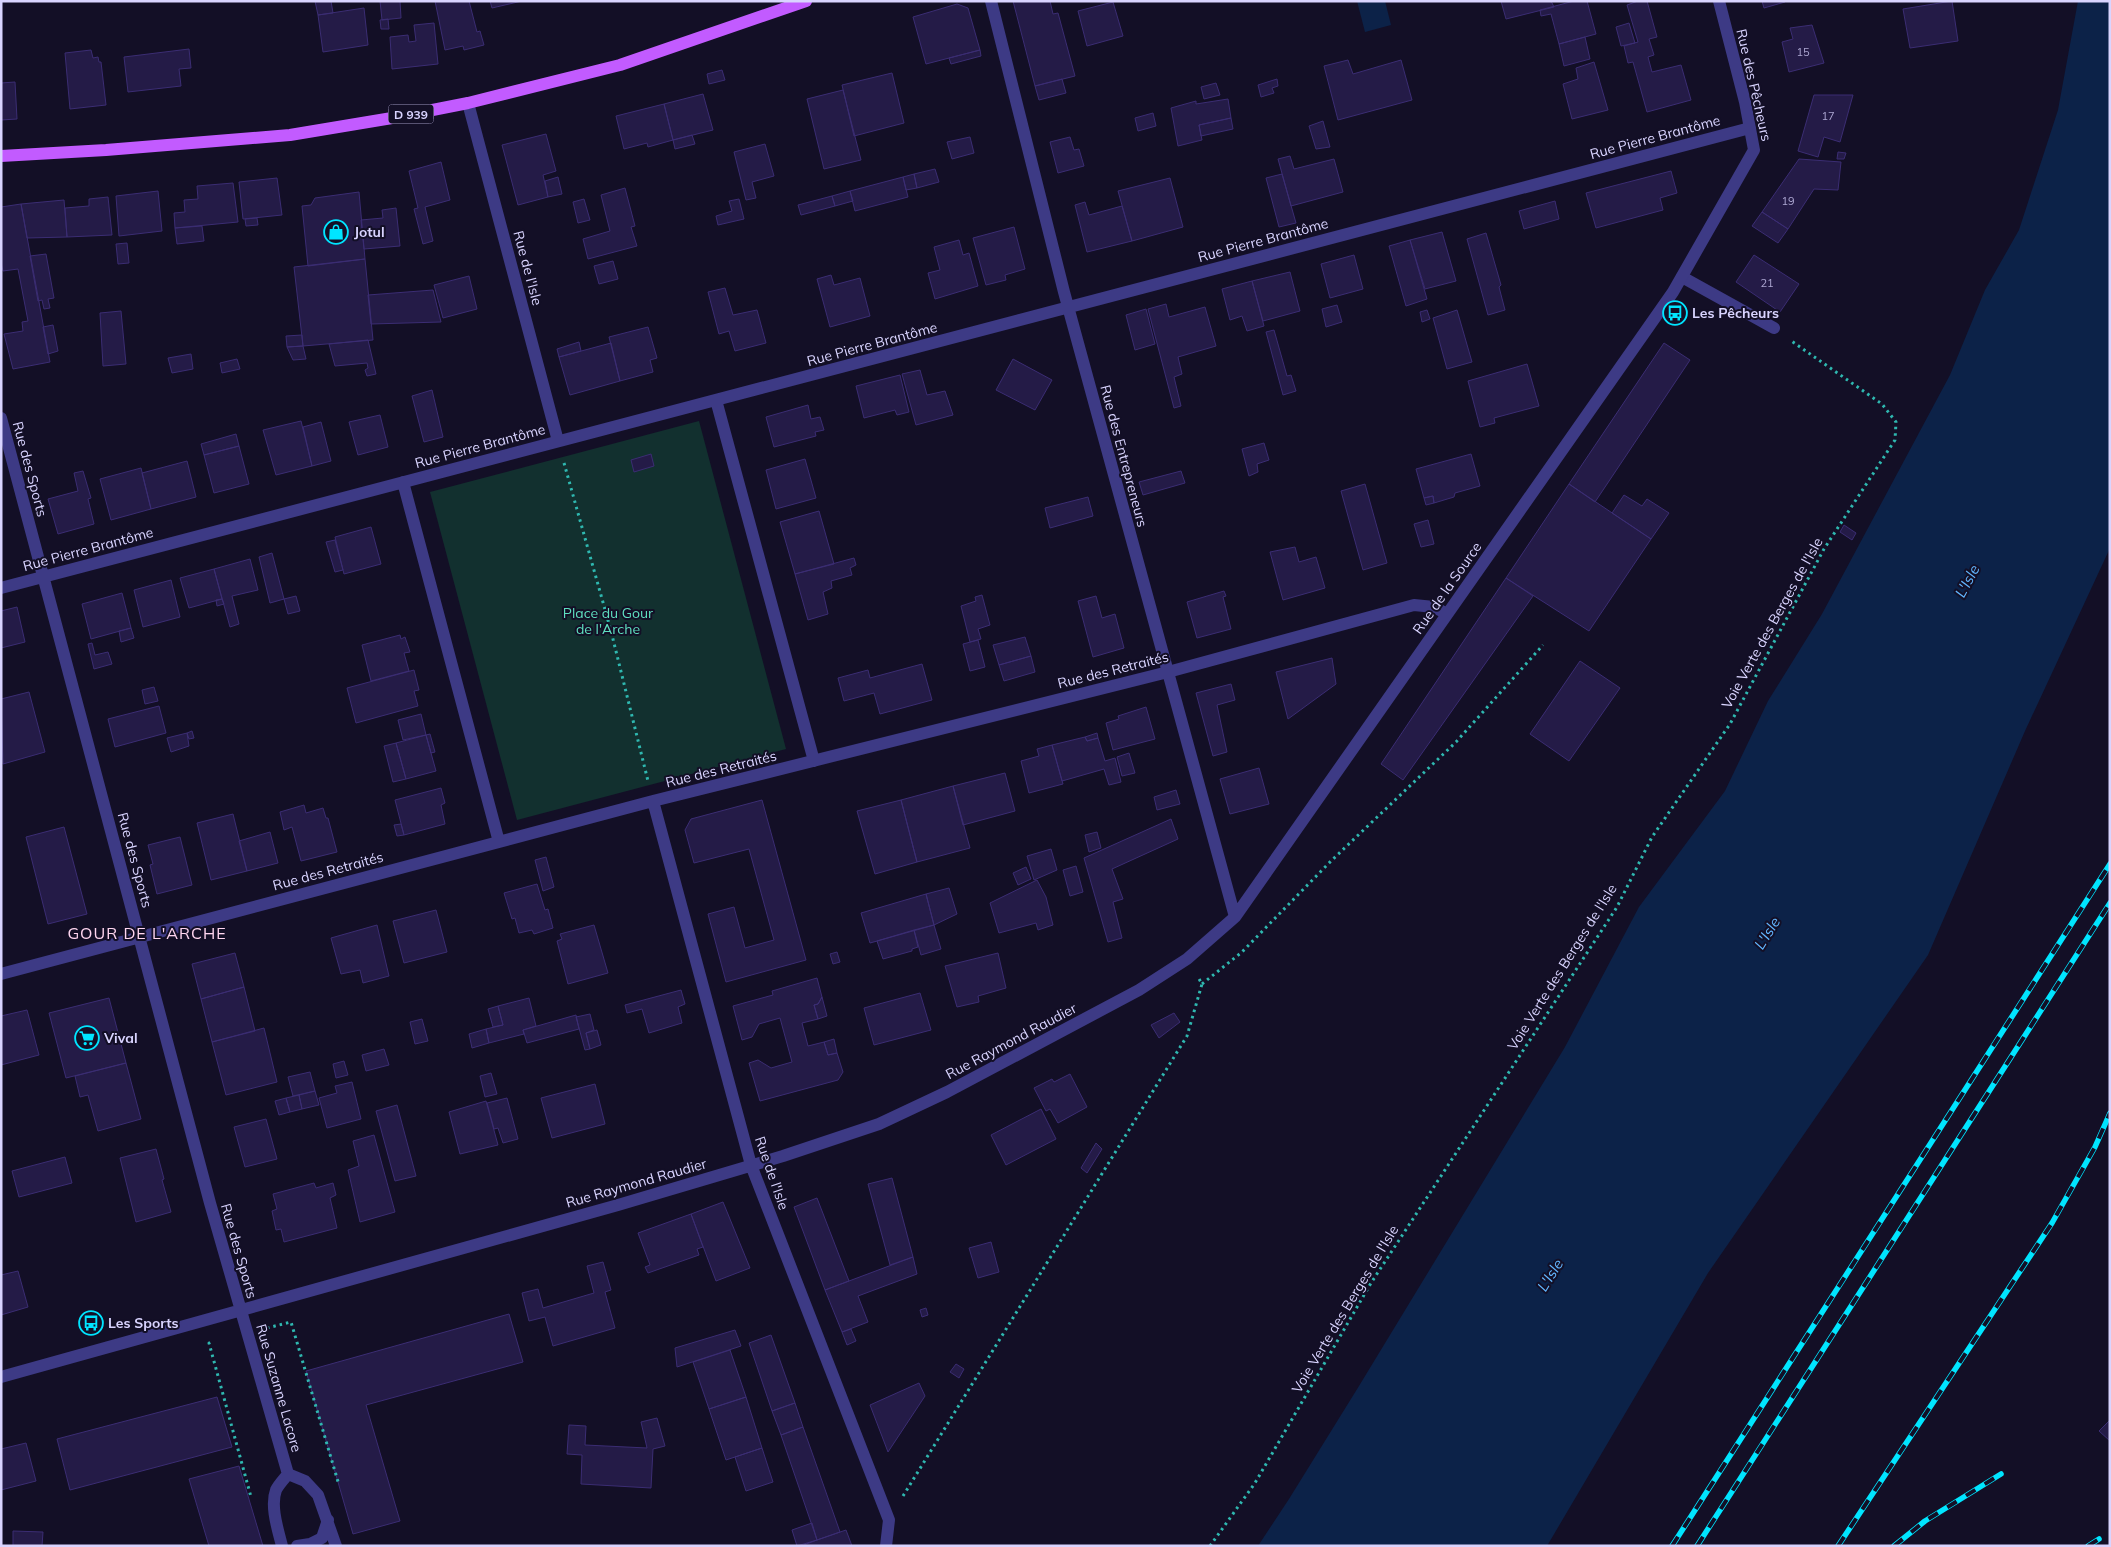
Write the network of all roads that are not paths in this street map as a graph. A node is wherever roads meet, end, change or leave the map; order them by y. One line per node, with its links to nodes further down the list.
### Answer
1 (806, 1): 4 (main road, D 939)
2 (991, 1): 8 (street, Rue des Entrepreneurs)
3 (1719, 1): 5 (street, Rue des Pêcheurs)
4 (468, 103): 6 (main road, D 939); 12 (street, Rue de l'Isle)
5 (1750, 128): 7 (street, Rue des Pêcheurs); 8 (street, Rue Pierre Brantôme)
6 (1, 156)
7 (1682, 277): 9 (street); 16 (street, Rue de la Source)
8 (1068, 308): 10 (street, Rue Pierre Brantôme); 17 (street, Rue des Entrepreneurs)
9 (1774, 328)
10 (716, 400): 12 (street, Rue Pierre Brantôme); 18 (street)
11 (1, 418): 14 (street, Rue des Sports)
12 (558, 441): 13 (street, Rue Pierre Brantôme)
13 (403, 482): 14 (street, Rue Pierre Brantôme); 20 (street)
14 (42, 577): 15 (street, Rue Pierre Brantôme); 22 (street, Rue des Sports)
15 (1, 588)
16 (1447, 614): 17 (street, Rue des Retraités); 21 (street, Rue de la Source)
17 (1168, 672): 18 (street, Rue des Retraités); 21 (street, Rue des Entrepreneurs)
18 (814, 761): 19 (street, Rue des Retraités)
19 (653, 801): 20 (street, Rue des Retraités); 24 (street, Rue de l'Isle)
20 (499, 842): 22 (street, Rue des Retraités)
21 (1235, 917): 24 (street, Rue Raymond Raudier)
22 (140, 936): 23 (street, Rue des Retraités); 25 (street, Rue des Sports)
23 (1, 974)
24 (751, 1165): 25 (street, Rue Raymond Raudier); 32 (street, Rue de l'Isle)
25 (241, 1310): 26 (street, Rue Raymond Raudier); 27 (street, Rue Suzanne Lacore)
26 (1, 1377)
27 (288, 1474): 28 (street, Rue Suzanne Lacore); 29 (street, Rue Suzanne Lacore)
28 (328, 1520): 30 (street); 31 (street, Rue Suzanne Lacore)
29 (281, 1540): 30 (street)
30 (296, 1546)
31 (336, 1546)
32 (886, 1546)

